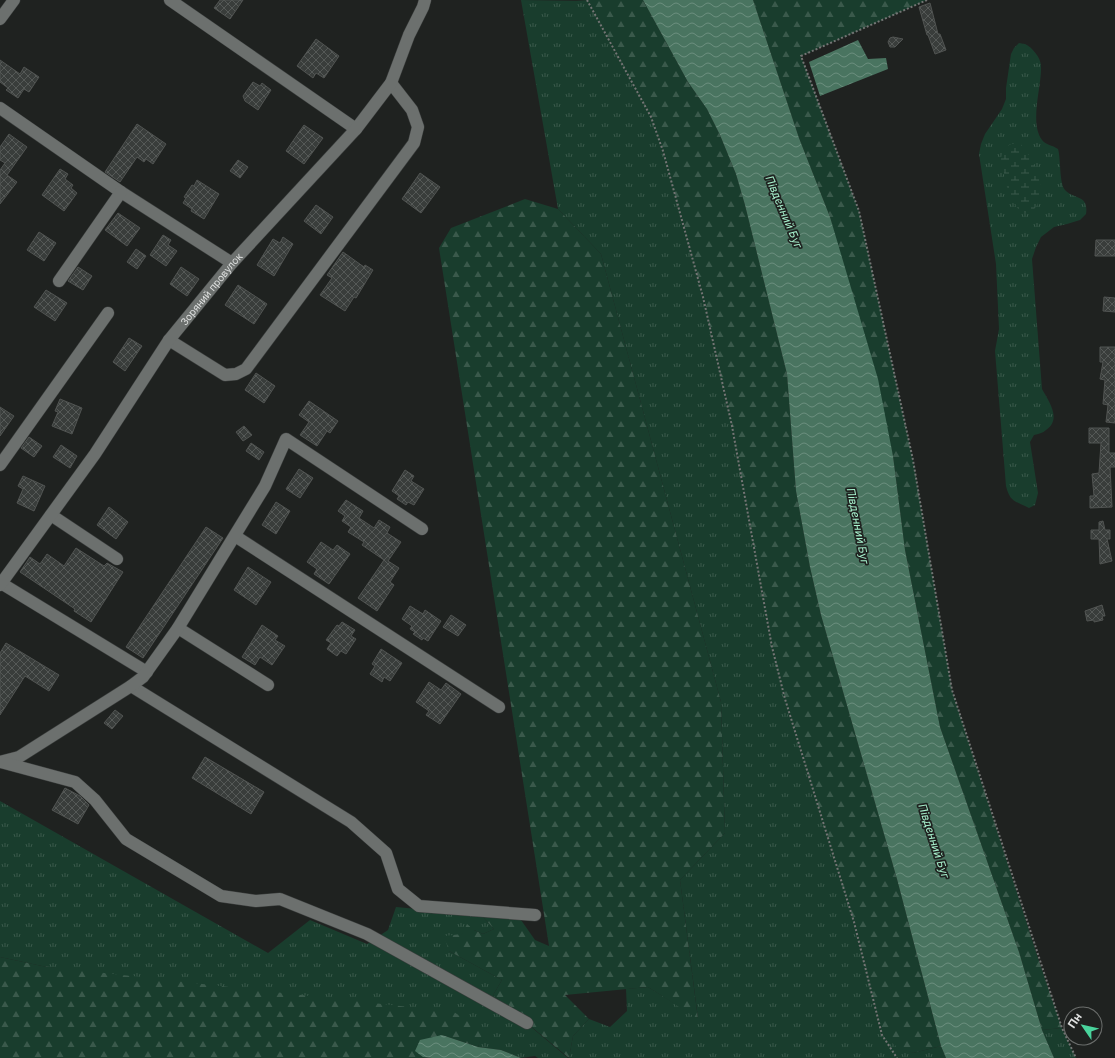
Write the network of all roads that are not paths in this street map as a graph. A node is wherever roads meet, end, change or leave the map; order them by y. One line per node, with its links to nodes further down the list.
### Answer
1 (14, 0): 4 (street)
2 (170, 0): 7 (street)
3 (425, 0): 5 (street, Зоряний провулок)
4 (0, 19)
5 (391, 83): 7 (street, Зоряний провулок); 12 (street)
6 (2, 114): 8 (street)
7 (356, 129): 9 (street, Зоряний провулок)
8 (121, 192): 9 (street); 10 (street)
9 (232, 263): 12 (street, Зоряний провулок)
10 (59, 281)
11 (108, 314): 13 (street)
12 (169, 340): 14 (street, Зоряний провулок)
13 (0, 466)
14 (51, 515): 17 (street); 18 (street, Зоряний провулок)
15 (422, 529): 16 (street)
16 (235, 536): 19 (street); 23 (street)
17 (117, 559)
18 (1, 584): 20 (street)
19 (178, 628): 20 (street); 21 (street)
20 (148, 672): 22 (street)
21 (268, 685)
22 (131, 686): 24 (street); 25 (street)
23 (499, 707)
24 (0, 762): 26 (street)
25 (535, 915)
26 (527, 1023)

